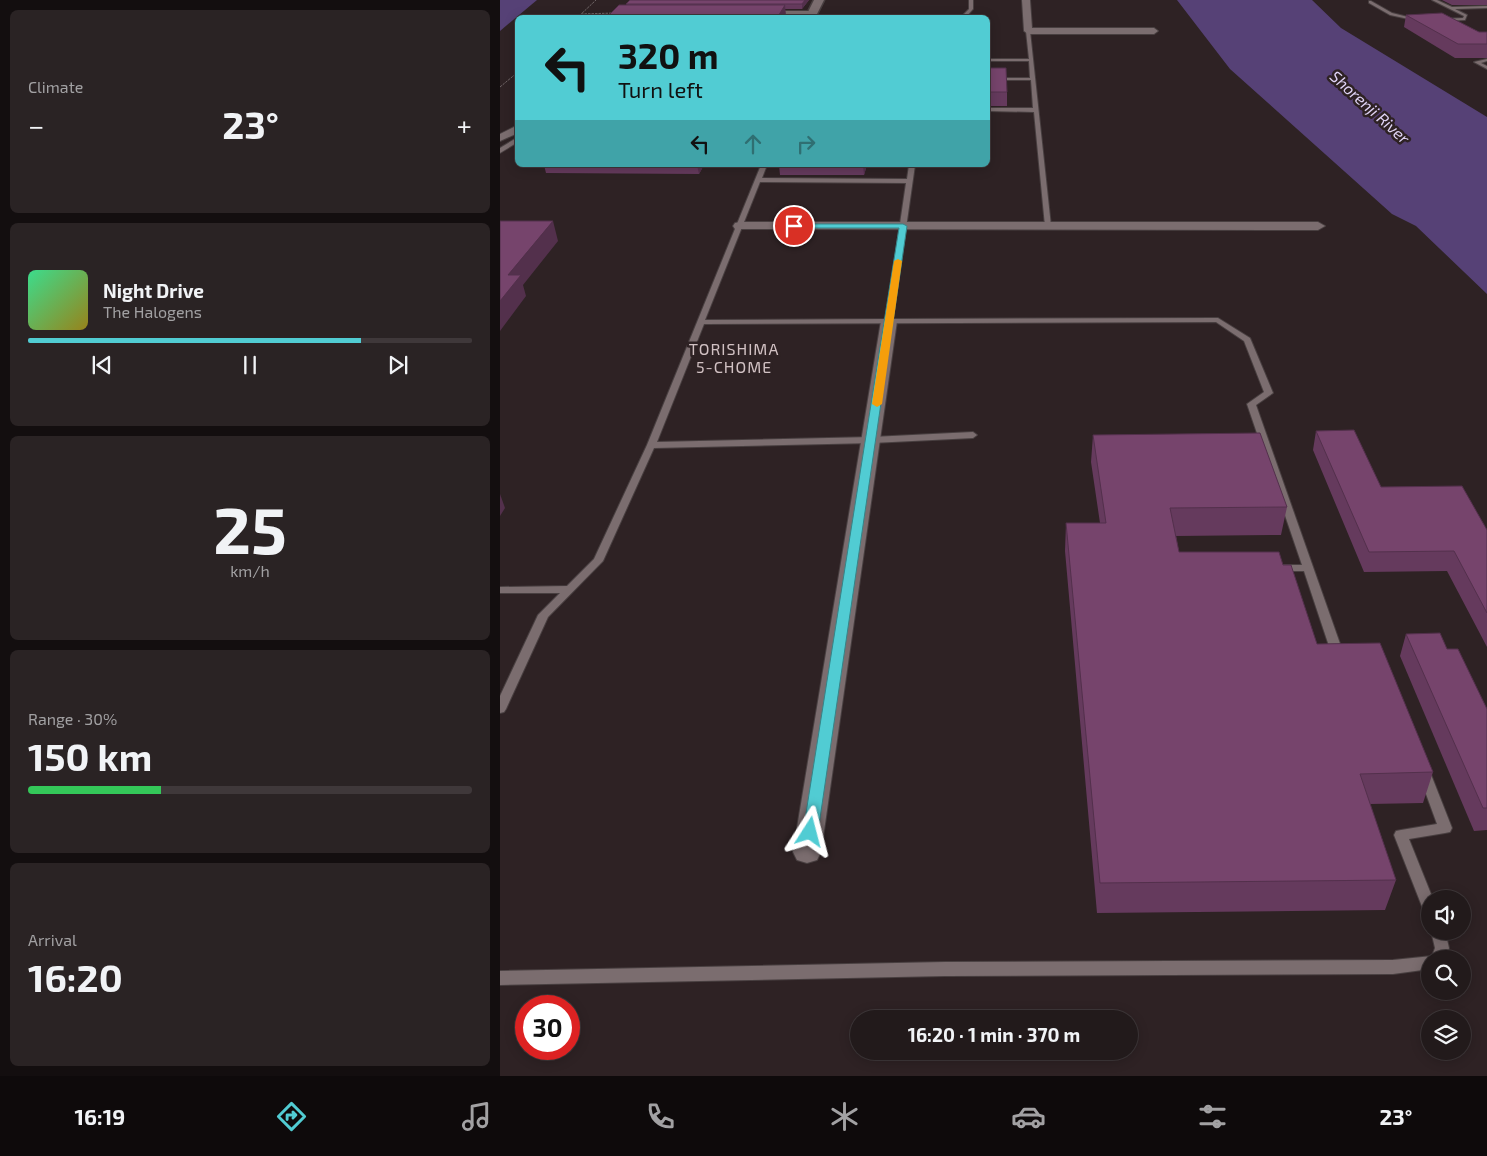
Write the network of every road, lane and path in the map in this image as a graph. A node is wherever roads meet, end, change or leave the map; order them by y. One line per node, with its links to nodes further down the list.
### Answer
1 (596, 0): 11 (path)
2 (971, 0): 14 (lane)
3 (1026, 0): 17 (street)
4 (1434, 0): 8 (lane)
5 (825, 2): 13 (street)
6 (1370, 2): 15 (lane)
7 (1487, 7): 8 (lane)
8 (1452, 8): 16 (lane)
9 (620, 13): 11 (path)
10 (747, 13): 12 (street)
11 (581, 14)
12 (807, 15)
13 (816, 15)
14 (965, 15)
15 (1426, 20)
16 (1436, 20)
17 (1028, 31): 18 (street); 20 (lane)
18 (1154, 31)
19 (990, 60): 20 (lane)
20 (1030, 60): 25 (lane)
21 (1487, 60): 22 (lane)
22 (1487, 68)
23 (515, 74): 26 (path)
24 (990, 78): 25 (lane)
25 (1032, 79): 28 (lane)
26 (500, 87)
27 (990, 110): 28 (lane)
28 (1035, 110): 40 (lane)
29 (515, 123): 30 (street)
30 (500, 129)
31 (515, 131): 32 (street)
32 (504, 141): 33 (lane)
33 (500, 152)
34 (763, 167): 36 (lane)
35 (912, 167): 37 (lane)
36 (758, 180): 37 (lane); 38 (lane)
37 (910, 180): 39 (lane)
38 (740, 226): 39 (street); 43 (lane)
39 (903, 226): 40 (street); 42 (lane)
40 (1048, 226): 41 (street)
41 (1318, 226)
42 (889, 321): 43 (lane); 45 (street); 47 (lane)
43 (701, 322): 46 (lane)
44 (973, 435): 45 (lane)
45 (872, 440): 46 (lane); 54 (street)
46 (651, 445): 49 (lane)
47 (1308, 568): 48 (lane); 51 (lane)
48 (1269, 569)
49 (570, 589): 50 (lane); 52 (lane)
50 (500, 590)
51 (1342, 665)
52 (500, 709)
53 (1418, 757): 55 (lane)
54 (807, 852)
55 (1422, 890)
56 (1421, 963): 57 (lane)
57 (500, 978)

